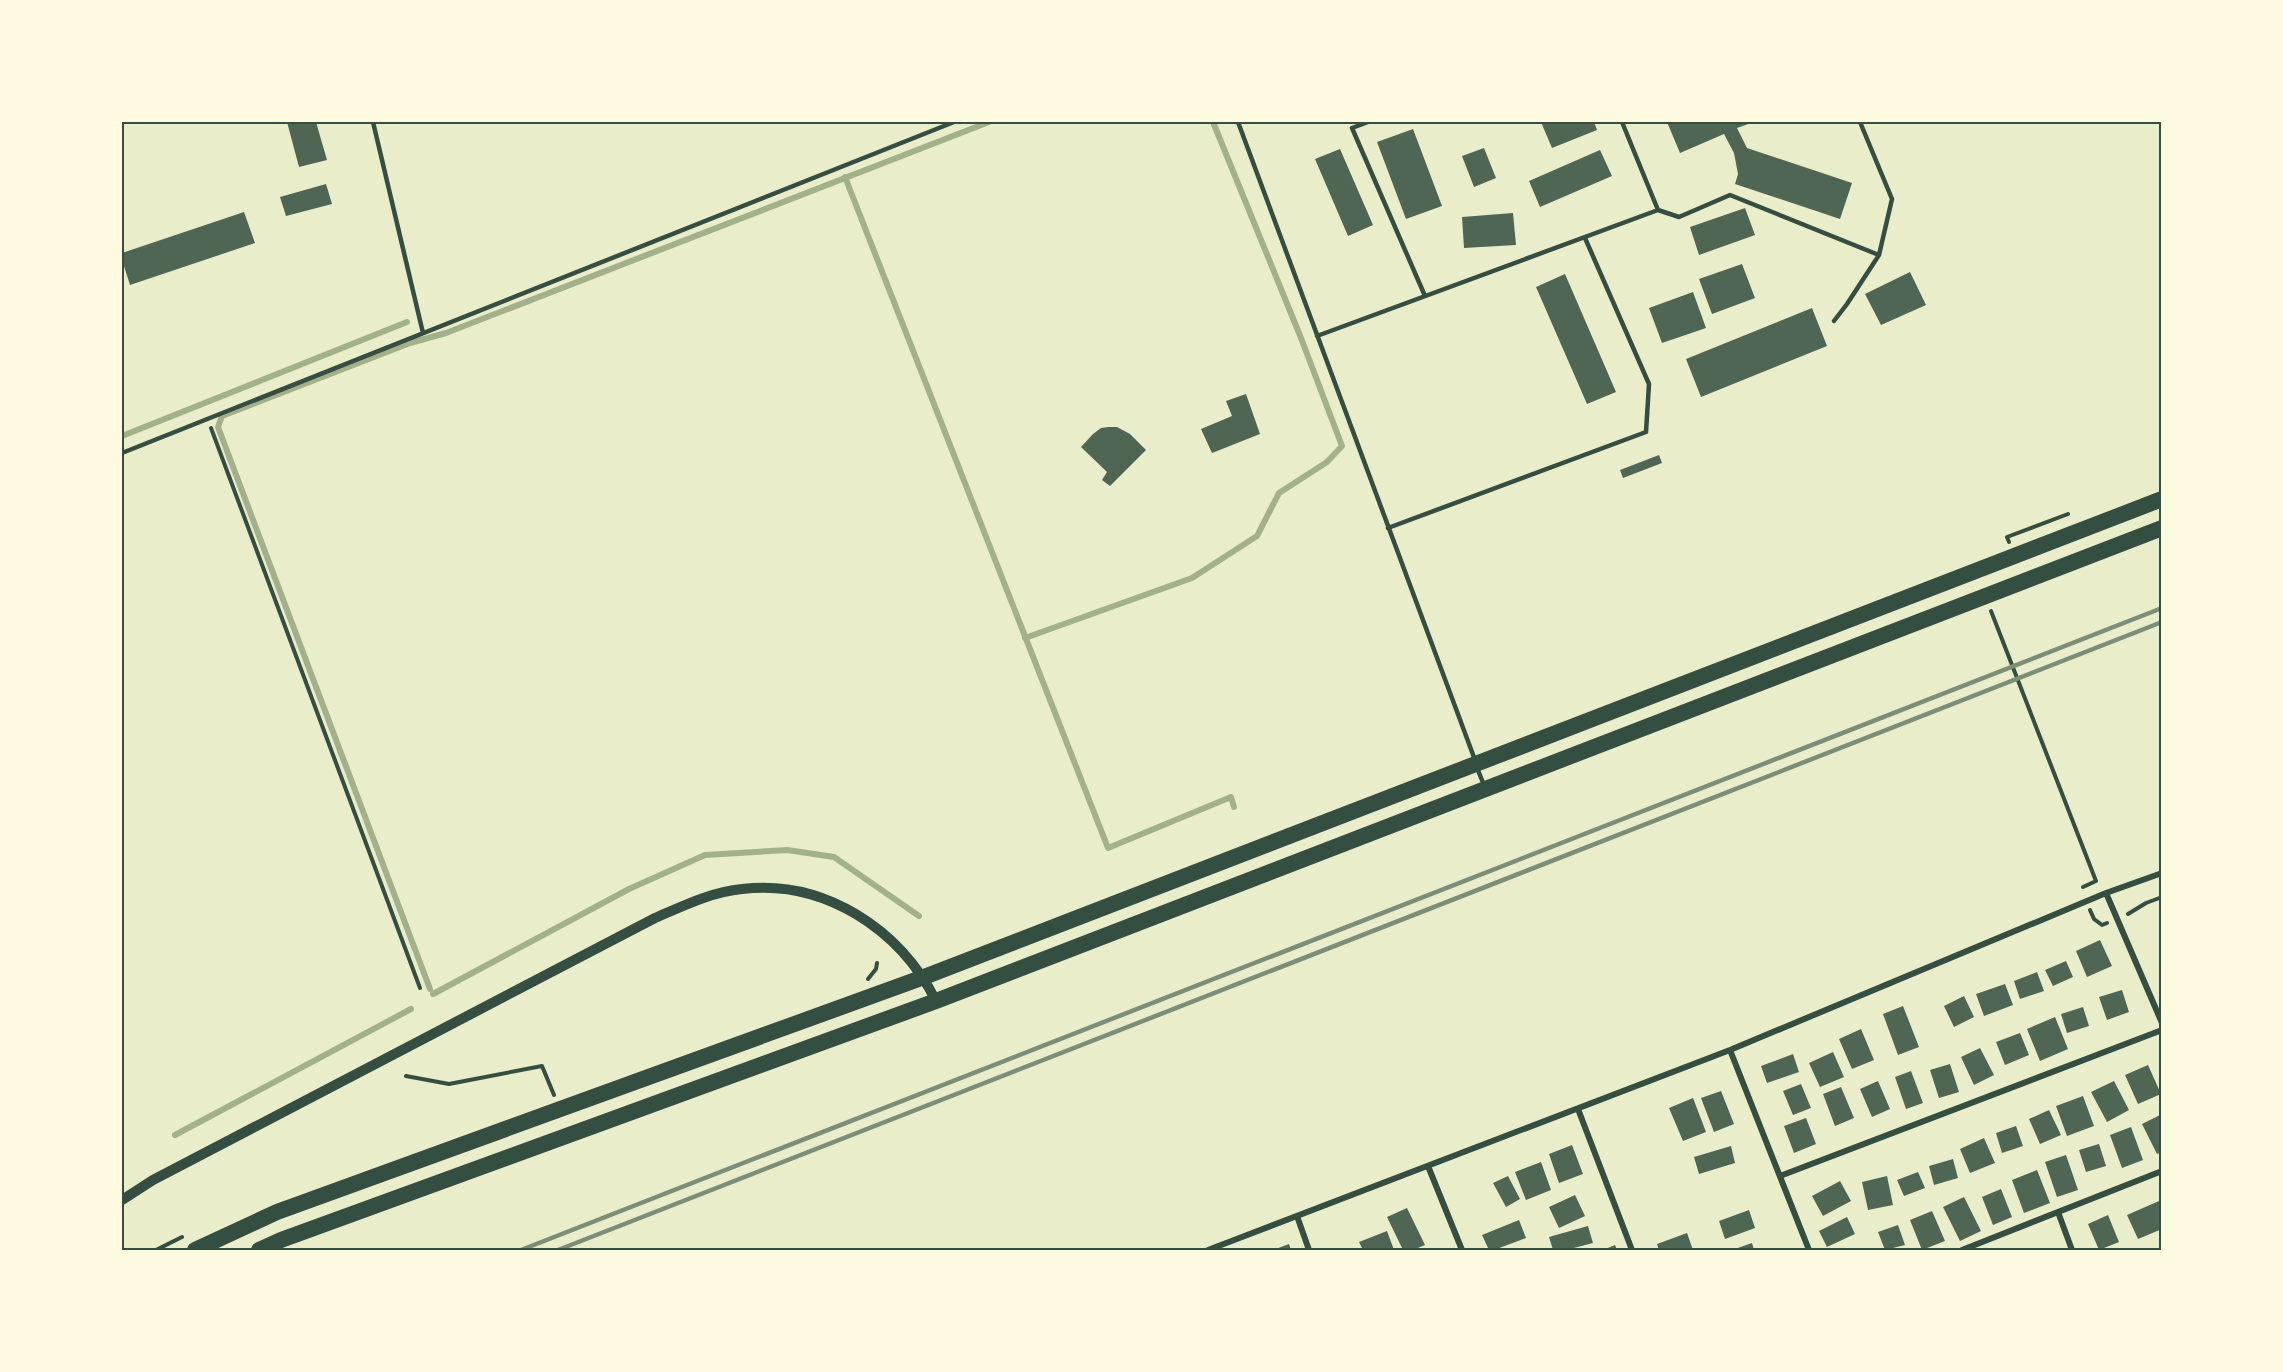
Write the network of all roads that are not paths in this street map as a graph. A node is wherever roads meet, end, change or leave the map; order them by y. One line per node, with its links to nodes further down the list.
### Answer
1 (373, 122): 12 (lane)
2 (954, 122): 12 (lane)
3 (1238, 122): 13 (lane)
4 (1368, 122): 10 (lane)
5 (1622, 122): 7 (lane)
6 (1860, 122): 9 (lane)
7 (1658, 210): 8 (lane); 9 (lane)
8 (1585, 238): 10 (lane); 16 (lane)
9 (1879, 255): 11 (lane)
10 (1425, 296): 13 (lane)
11 (1834, 321)
12 (423, 333): 14 (lane)
13 (1317, 336): 16 (lane)
14 (122, 453)
15 (2162, 499): 18 (highway)
16 (1388, 528): 18 (lane)
17 (2162, 528): 19 (highway)
18 (1476, 765): 19 (lane); 22 (highway)
19 (1486, 790): 23 (highway)
20 (2162, 873): 21 (street)
21 (2106, 893): 24 (street); 26 (street)
22 (924, 977): 23 (street); 31 (street); 34 (highway)
23 (936, 1001): 35 (highway)
24 (2162, 1023)
25 (2162, 1030): 30 (street)
26 (1730, 1050): 27 (street); 30 (street)
27 (1578, 1108): 28 (street); 39 (street)
28 (1428, 1166): 33 (street); 38 (street)
29 (2162, 1171): 32 (street)
30 (1780, 1176): 40 (street)
31 (122, 1200)
32 (2058, 1212): 41 (street); 42 (street)
33 (1297, 1216): 36 (street); 37 (street)
34 (195, 1251)
35 (259, 1251)
36 (1208, 1251)
37 (1309, 1251)
38 (1462, 1251)
39 (1632, 1251)
40 (1809, 1251)
41 (1962, 1251)
42 (2072, 1251)

